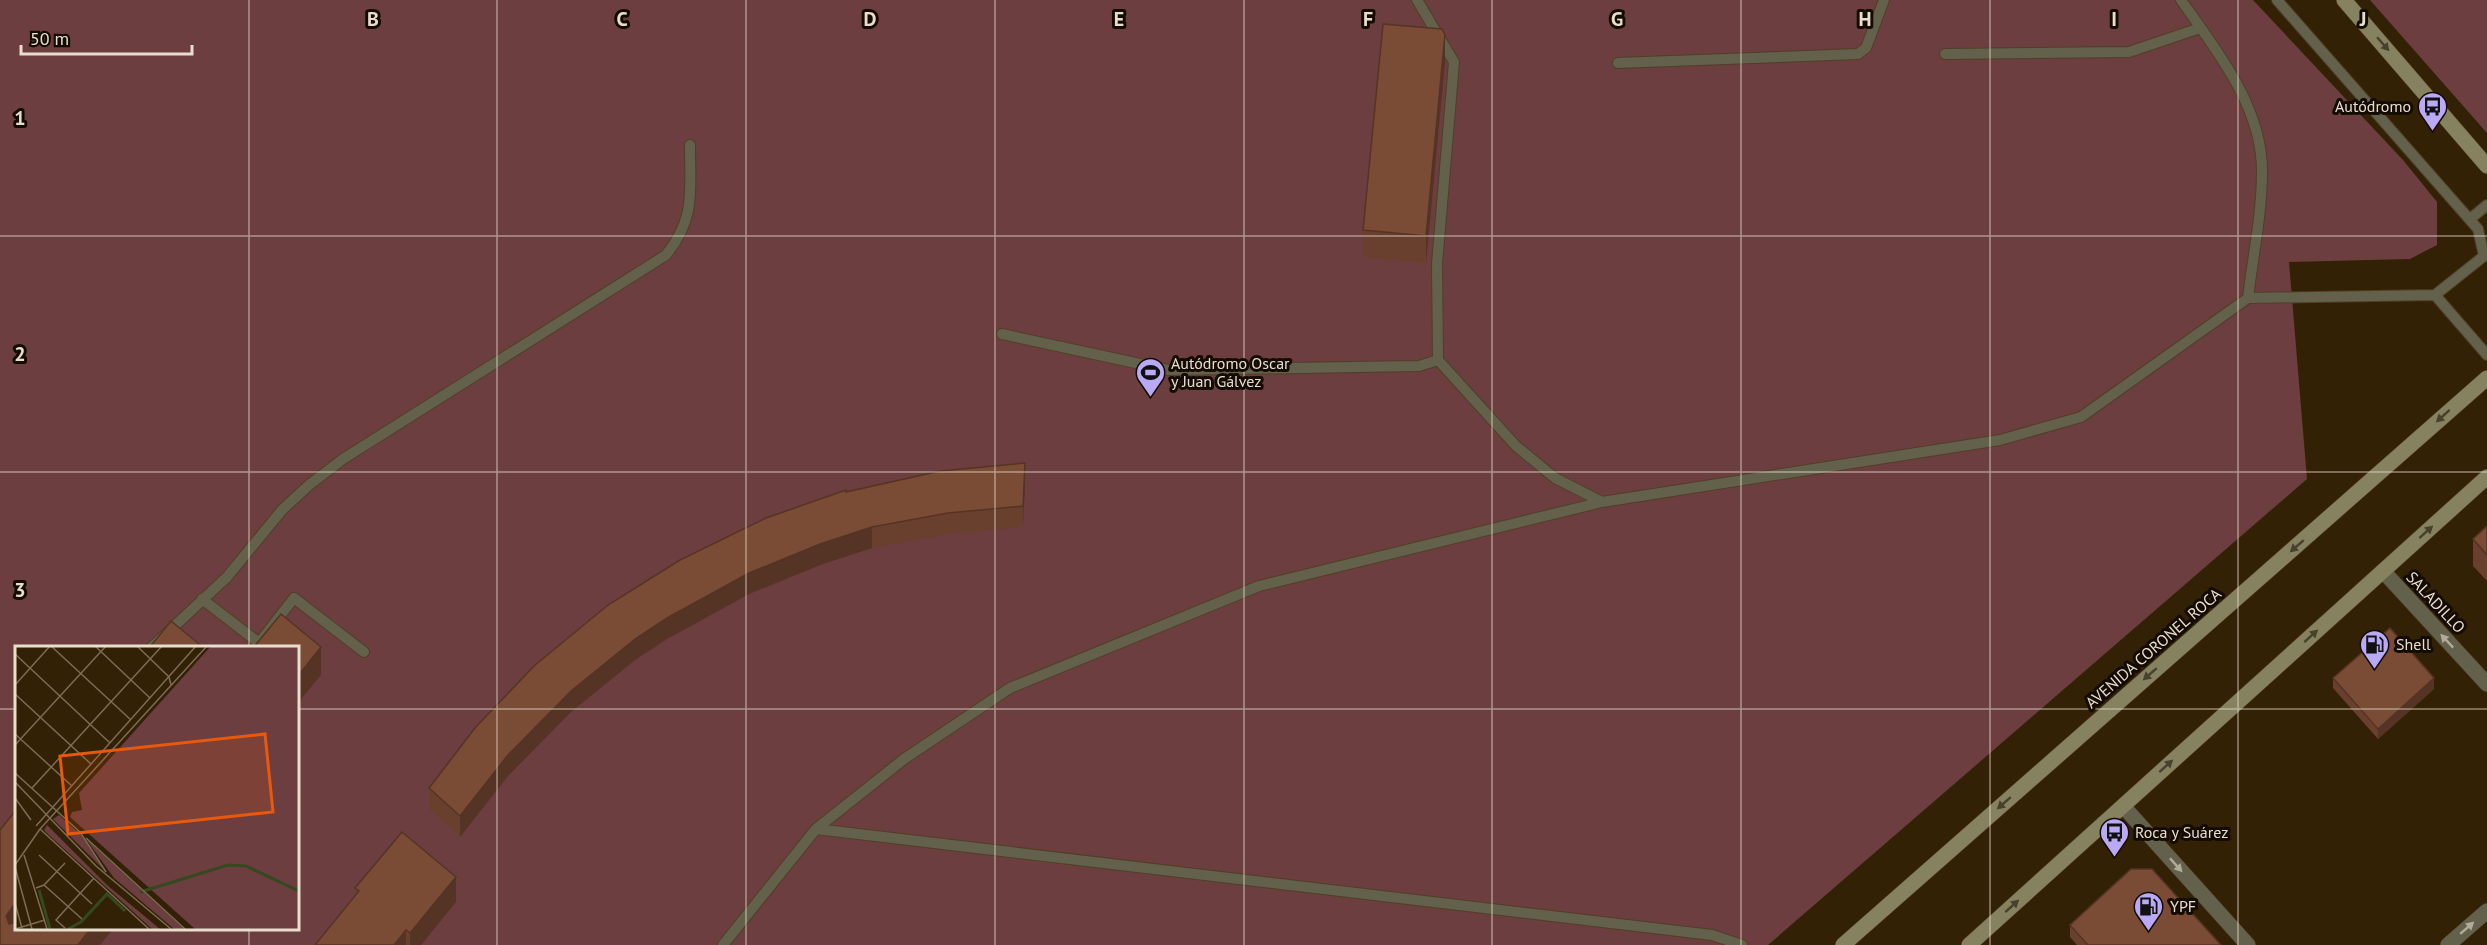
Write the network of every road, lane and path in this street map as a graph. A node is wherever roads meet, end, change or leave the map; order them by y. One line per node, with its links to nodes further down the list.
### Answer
1 (1416, 0): 17 (lane)
2 (1884, 0): 8 (lane)
3 (2181, 0): 6 (lane)
4 (2277, 0): 12 (lane)
5 (2344, 0): 10 (main road, one-way to 10)
6 (2200, 28): 7 (lane); 14 (lane)
7 (1945, 54)
8 (1618, 63)
9 (690, 145): 22 (lane)
10 (2487, 166)
11 (2487, 205): 12 (lane)
12 (2470, 219): 13 (lane)
13 (2435, 295): 14 (lane); 16 (lane)
14 (2248, 298): 20 (lane)
15 (1002, 334): 17 (lane)
16 (2487, 355)
17 (1438, 360): 20 (lane)
18 (2487, 378): 32 (main road, AVENIDA CORONEL ROCA, one-way to 32)
19 (2487, 477): 21 (main road, one-way to 19)
20 (1602, 502): 28 (lane)
21 (2383, 571): 26 (street, SALADILLO, one-way to 21); 27 (main road, one-way to 21)
22 (202, 600): 23 (lane); 24 (lane)
23 (257, 645): 25 (lane)
24 (153, 646)
25 (364, 652)
26 (2487, 684)
27 (2123, 806): 33 (main road, one-way to 27); 34 (street, one-way to 34)
28 (816, 829): 30 (lane); 31 (lane)
29 (2487, 911): 35 (street, one-way to 29)
30 (723, 945)
31 (1742, 945)
32 (1843, 945)
33 (1969, 945)
34 (2248, 945)
35 (2448, 945)

